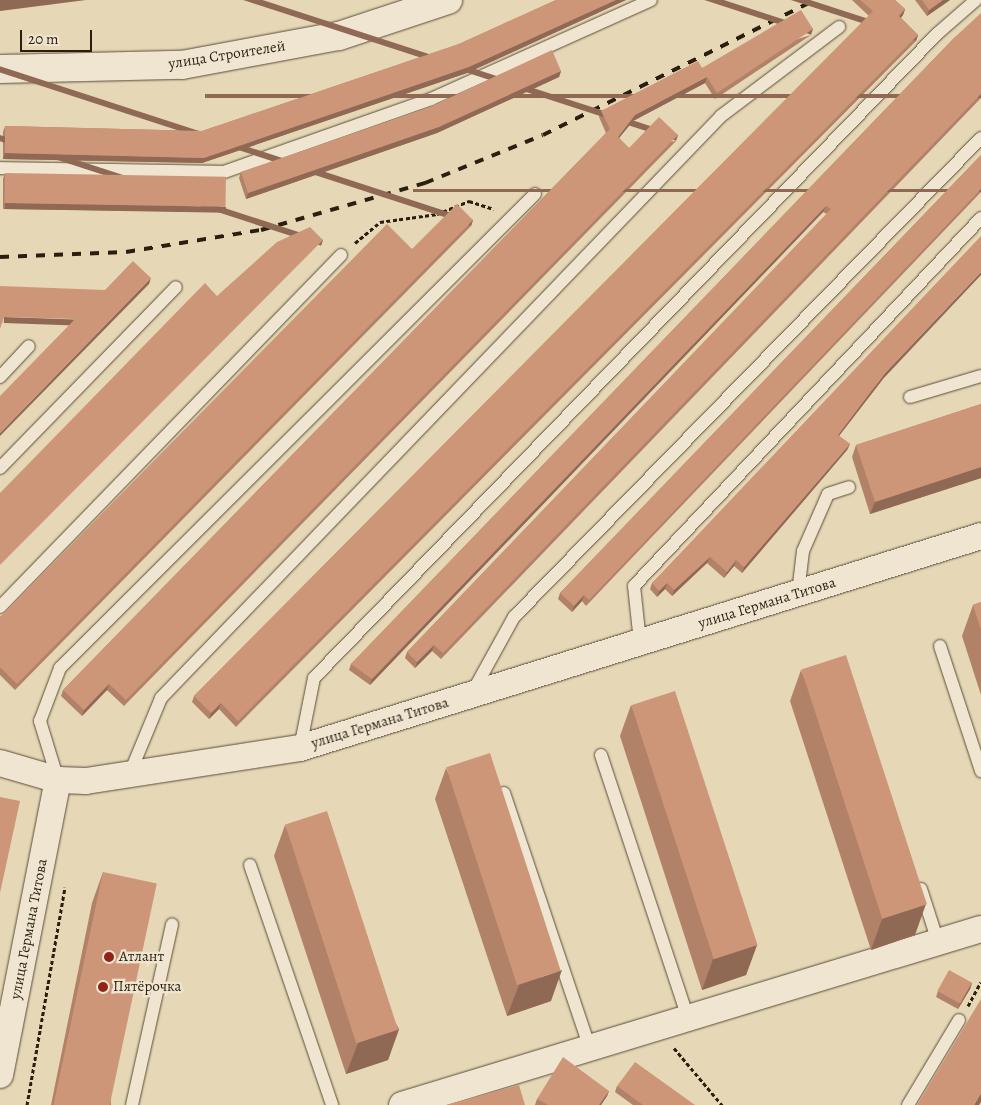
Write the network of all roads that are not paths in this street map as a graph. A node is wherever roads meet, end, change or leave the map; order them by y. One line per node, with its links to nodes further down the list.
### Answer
1 (448, 0): 5 (main road, улица Строителей)
2 (651, 0): 7 (lane)
3 (976, 0): 24 (lane)
4 (839, 27): 28 (lane)
5 (0, 69)
6 (981, 138): 23 (lane)
7 (0, 168)
8 (535, 194): 29 (lane)
9 (981, 218): 21 (lane)
10 (341, 255): 20 (lane)
11 (176, 287): 16 (lane)
12 (29, 346): 14 (lane)
13 (981, 376): 15 (lane)
14 (0, 377)
15 (910, 397)
16 (0, 468)
17 (849, 487): 19 (lane)
18 (981, 536): 19 (street, улица Германа Титова)
19 (798, 593): 21 (street, улица Германа Титова)
20 (0, 607)
21 (640, 642): 23 (street, улица Германа Титова)
22 (940, 646): 27 (lane)
23 (471, 695): 24 (street, улица Германа Титова)
24 (300, 748): 28 (street, улица Германа Титова)
25 (601, 755): 37 (lane)
26 (0, 763): 29 (street)
27 (981, 771)
28 (130, 774): 29 (street, улица Германа Титова)
29 (58, 780): 36 (street, улица Германа Титова)
30 (504, 793): 39 (lane)
31 (250, 865): 42 (lane)
32 (917, 877): 35 (lane)
33 (172, 924): 41 (lane)
34 (981, 929): 35 (street)
35 (938, 942): 37 (street)
36 (8, 994): 40 (street, улица Германа Титова)
37 (688, 1018): 39 (street)
38 (959, 1020): 44 (lane)
39 (590, 1048): 43 (street)
40 (0, 1075)
41 (132, 1105)
42 (332, 1105)
43 (402, 1105)
44 (908, 1105)

